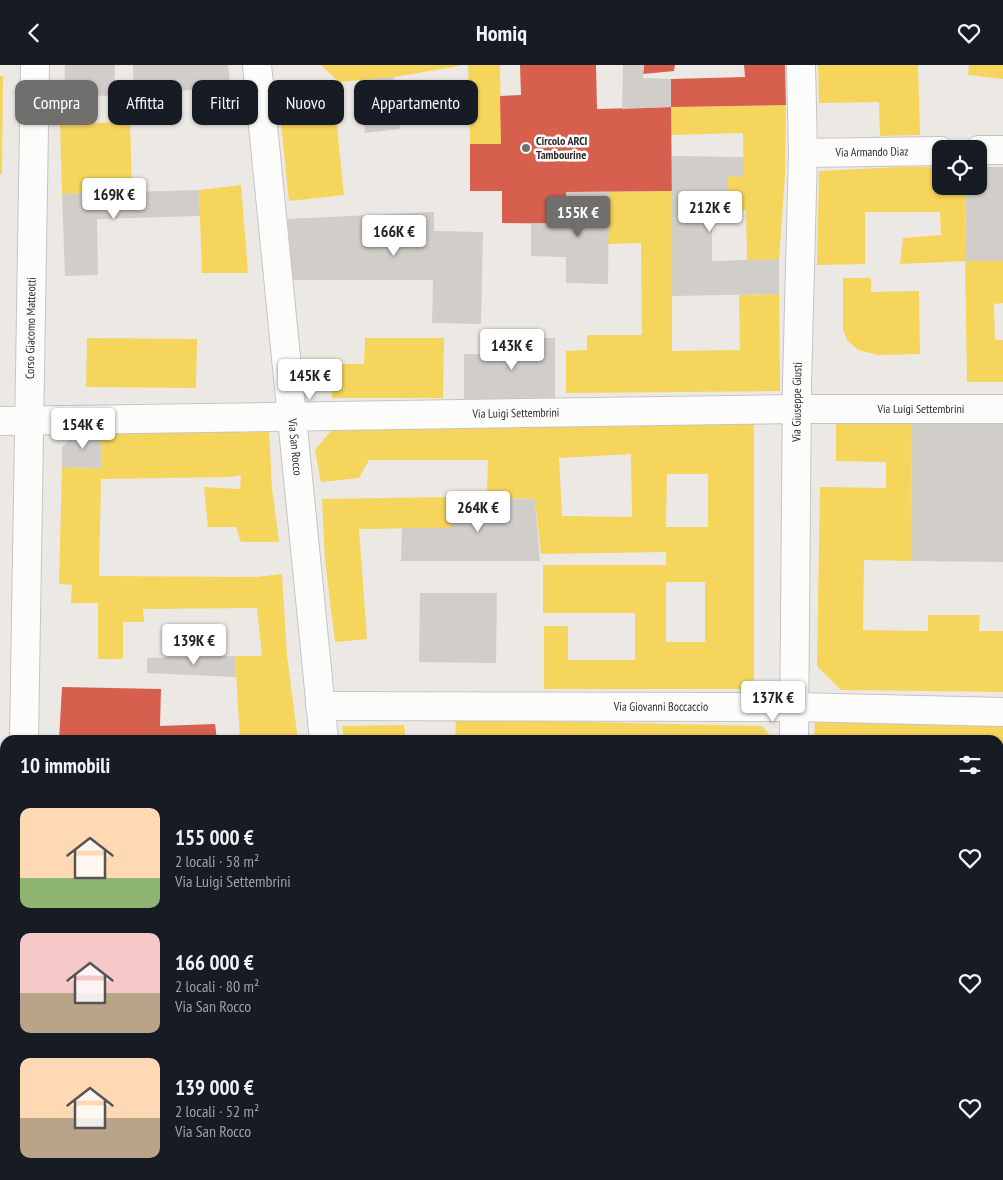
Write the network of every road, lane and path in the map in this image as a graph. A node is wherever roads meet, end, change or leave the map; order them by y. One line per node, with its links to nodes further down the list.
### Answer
1 (35, 65): 11 (street, Corso Giacomo Matteotti)
2 (257, 65): 10 (street, Via San Rocco)
3 (801, 65): 7 (street, Via Giuseppe Giusti)
4 (987, 150): 5 (street)
5 (1003, 150)
6 (932, 151): 7 (street, Via Armando Diaz)
7 (802, 153): 8 (street, Via Giuseppe Giusti)
8 (797, 409): 9 (street, Via Luigi Settembrini); 10 (street, Via Luigi Settembrini); 14 (street, Via Giuseppe Giusti)
9 (1003, 409)
10 (290, 417): 11 (street, Via Luigi Settembrini); 13 (street, Via San Rocco)
11 (29, 420): 12 (street, Via Luigi Settembrini); 16 (street, Corso Giacomo Matteotti)
12 (0, 421)
13 (320, 706): 14 (street, Via Giovanni Boccaccio); 17 (street, Via San Rocco)
14 (795, 707): 15 (street, Via Giovanni Boccaccio); 18 (street, Via Giuseppe Giusti)
15 (1003, 712)
16 (24, 735)
17 (323, 735)
18 (794, 735)

